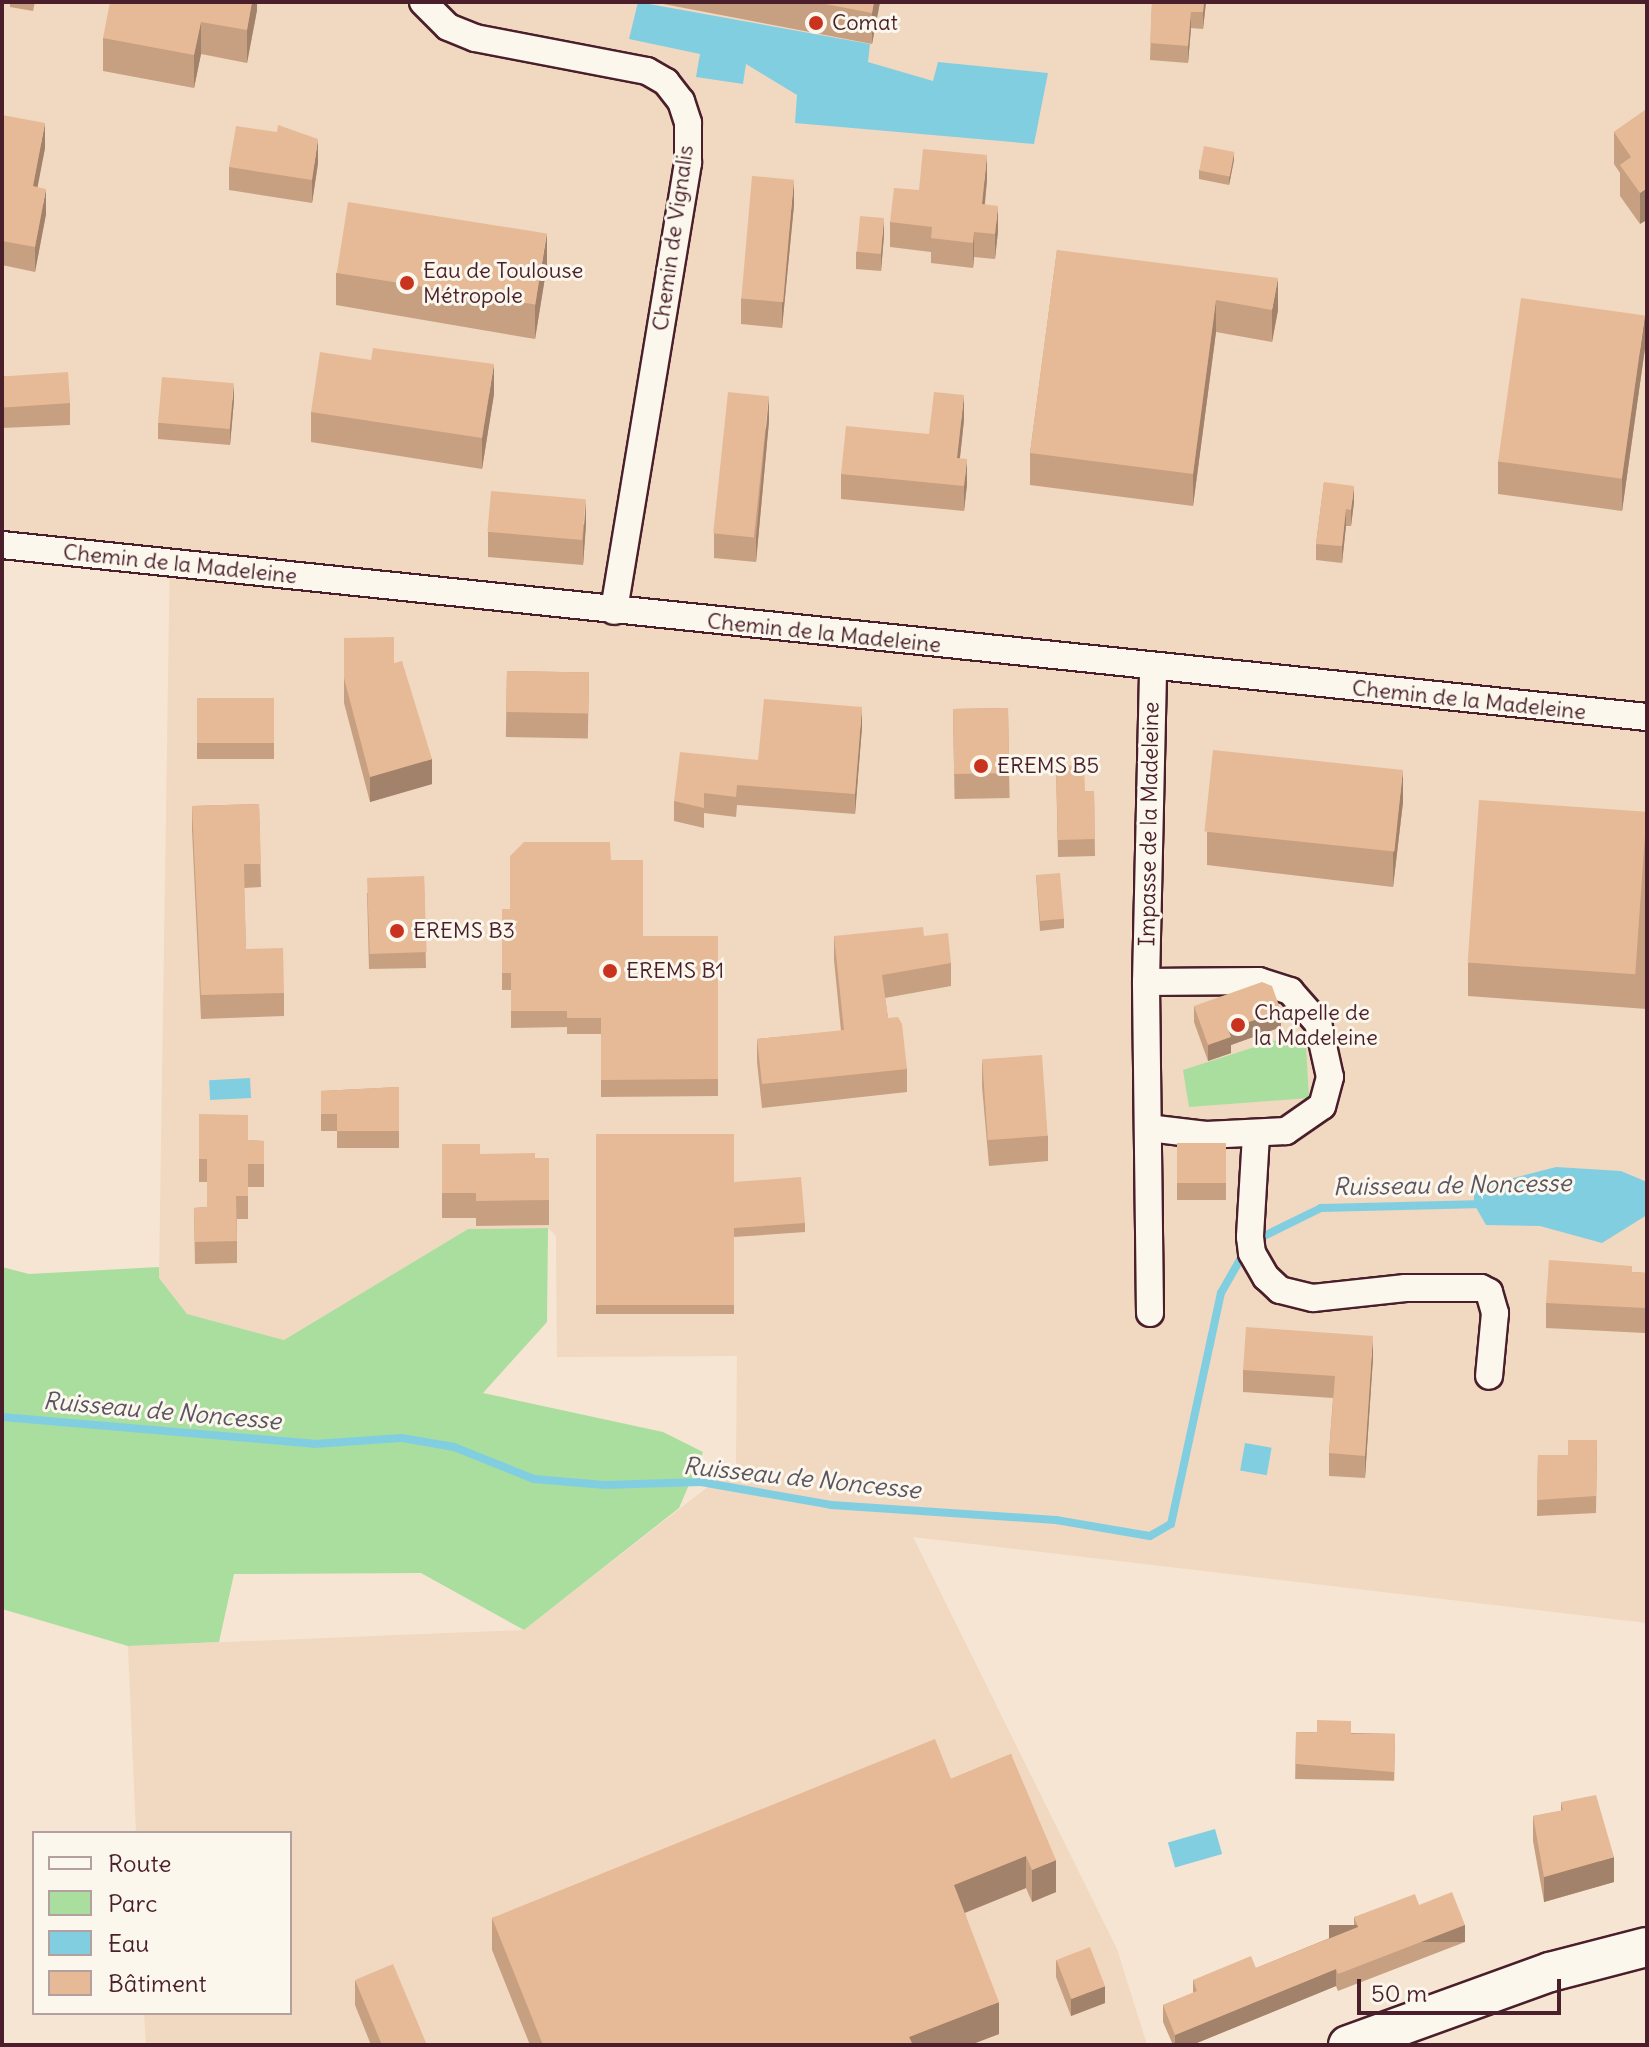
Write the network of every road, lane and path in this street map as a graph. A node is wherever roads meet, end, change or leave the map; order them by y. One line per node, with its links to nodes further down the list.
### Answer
1 (423, 2): 3 (street, Chemin de Vignalis)
2 (2, 545): 3 (street, Chemin de la Madeleine)
3 (614, 611): 4 (street, Chemin de la Madeleine)
4 (1153, 667): 5 (street, Chemin de la Madeleine); 6 (street, Impasse de la Madeleine)
5 (1647, 717)
6 (1146, 982): 7 (street, Impasse de la Madeleine); 8 (street)
7 (1149, 1128): 8 (street); 9 (street, Impasse de la Madeleine)
8 (1256, 1135): 10 (street)
9 (1150, 1313)
10 (1489, 1376)
11 (1647, 1947): 12 (street)
12 (1348, 2045)

